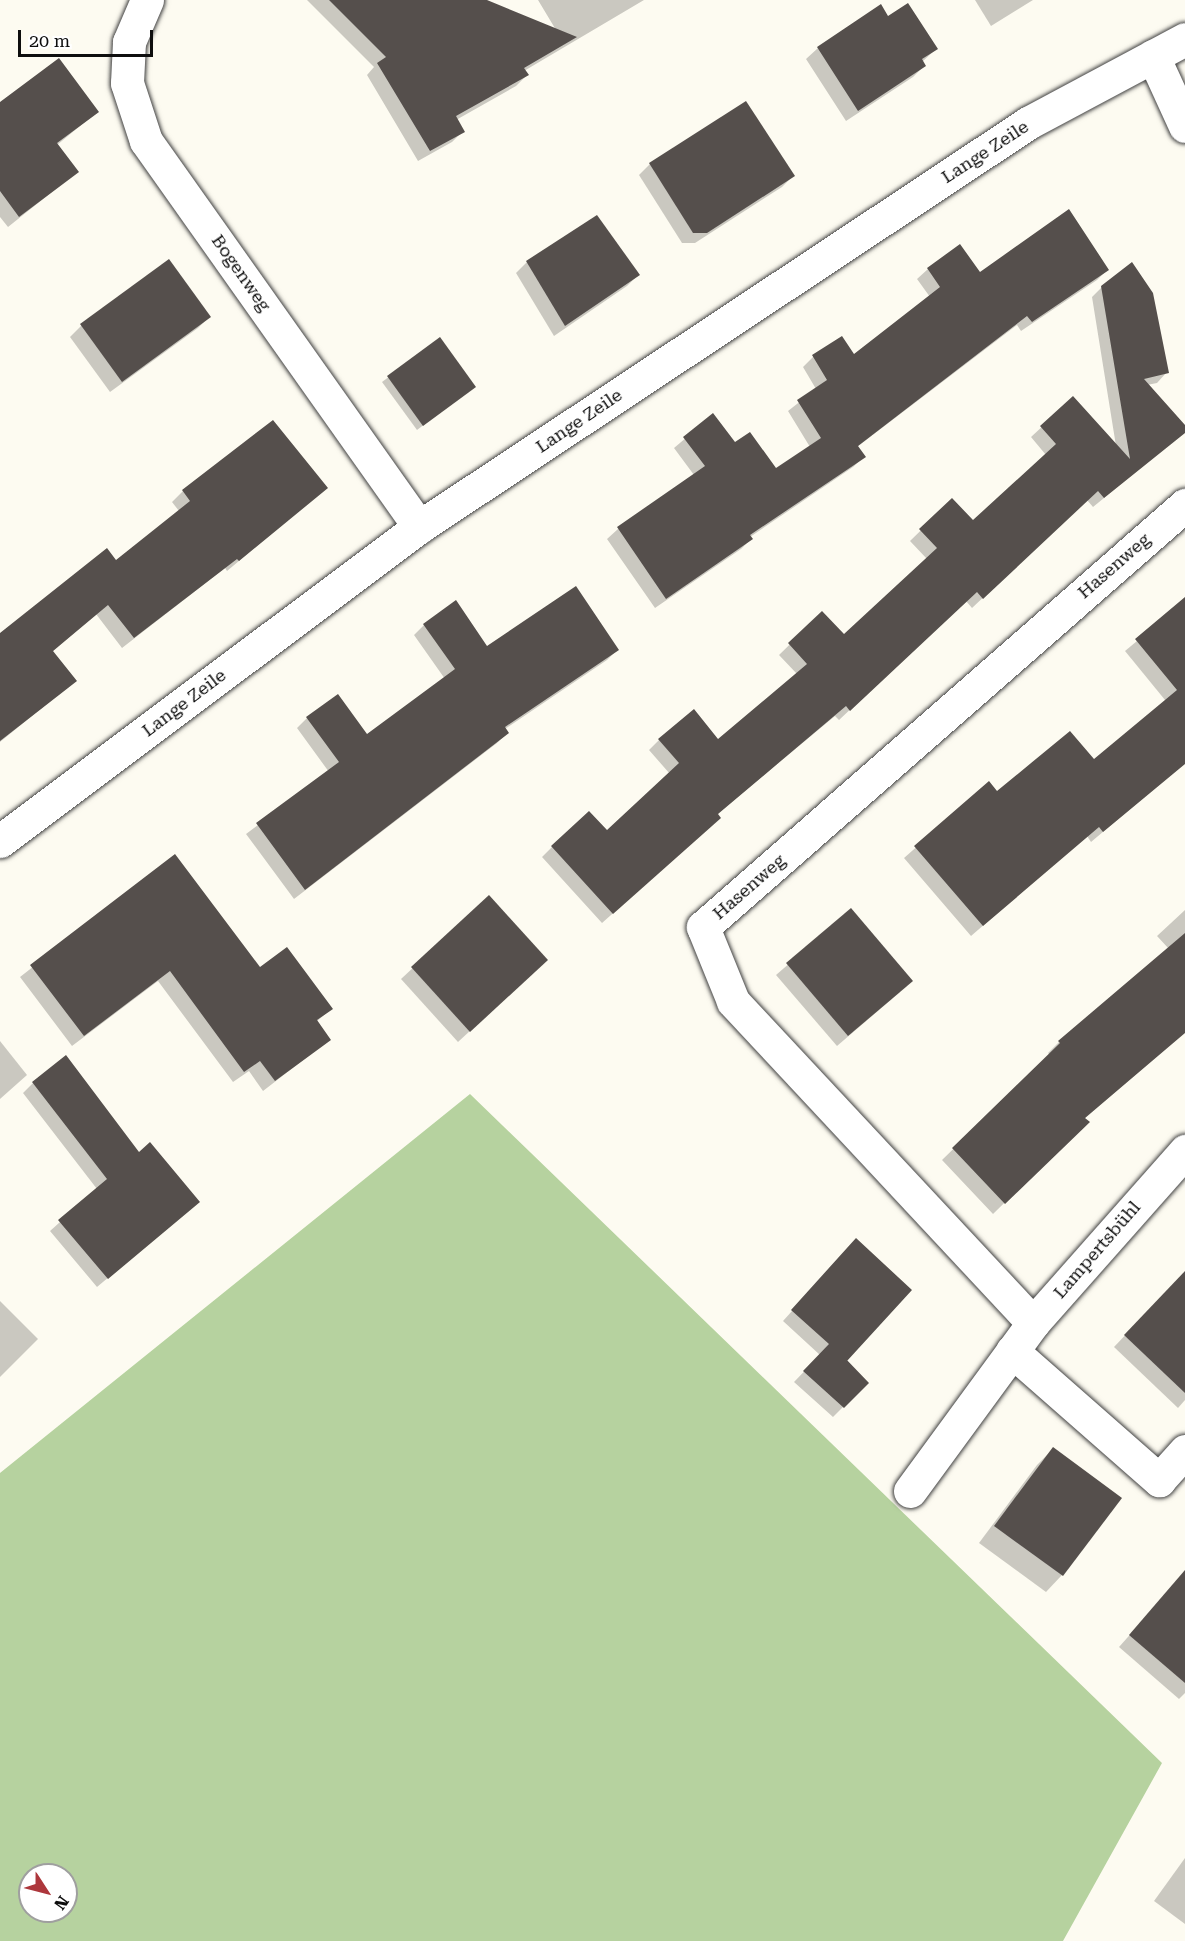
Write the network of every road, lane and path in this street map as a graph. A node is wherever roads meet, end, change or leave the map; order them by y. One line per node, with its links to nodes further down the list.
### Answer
1 (147, 0): 6 (street, Bogenweg)
2 (1185, 39): 3 (street, Lange Zeile)
3 (1154, 56): 4 (street); 6 (street, Lange Zeile)
4 (1185, 126)
5 (1185, 505): 9 (street, Hasenweg)
6 (419, 527): 7 (street, Lange Zeile)
7 (0, 841)
8 (1185, 1151): 9 (street, Lampertsbühl)
9 (1033, 1323): 10 (street, Lampertsbühl)
10 (1012, 1351): 11 (street); 12 (street, Lampertsbühl)
11 (1185, 1451)
12 (910, 1491)

